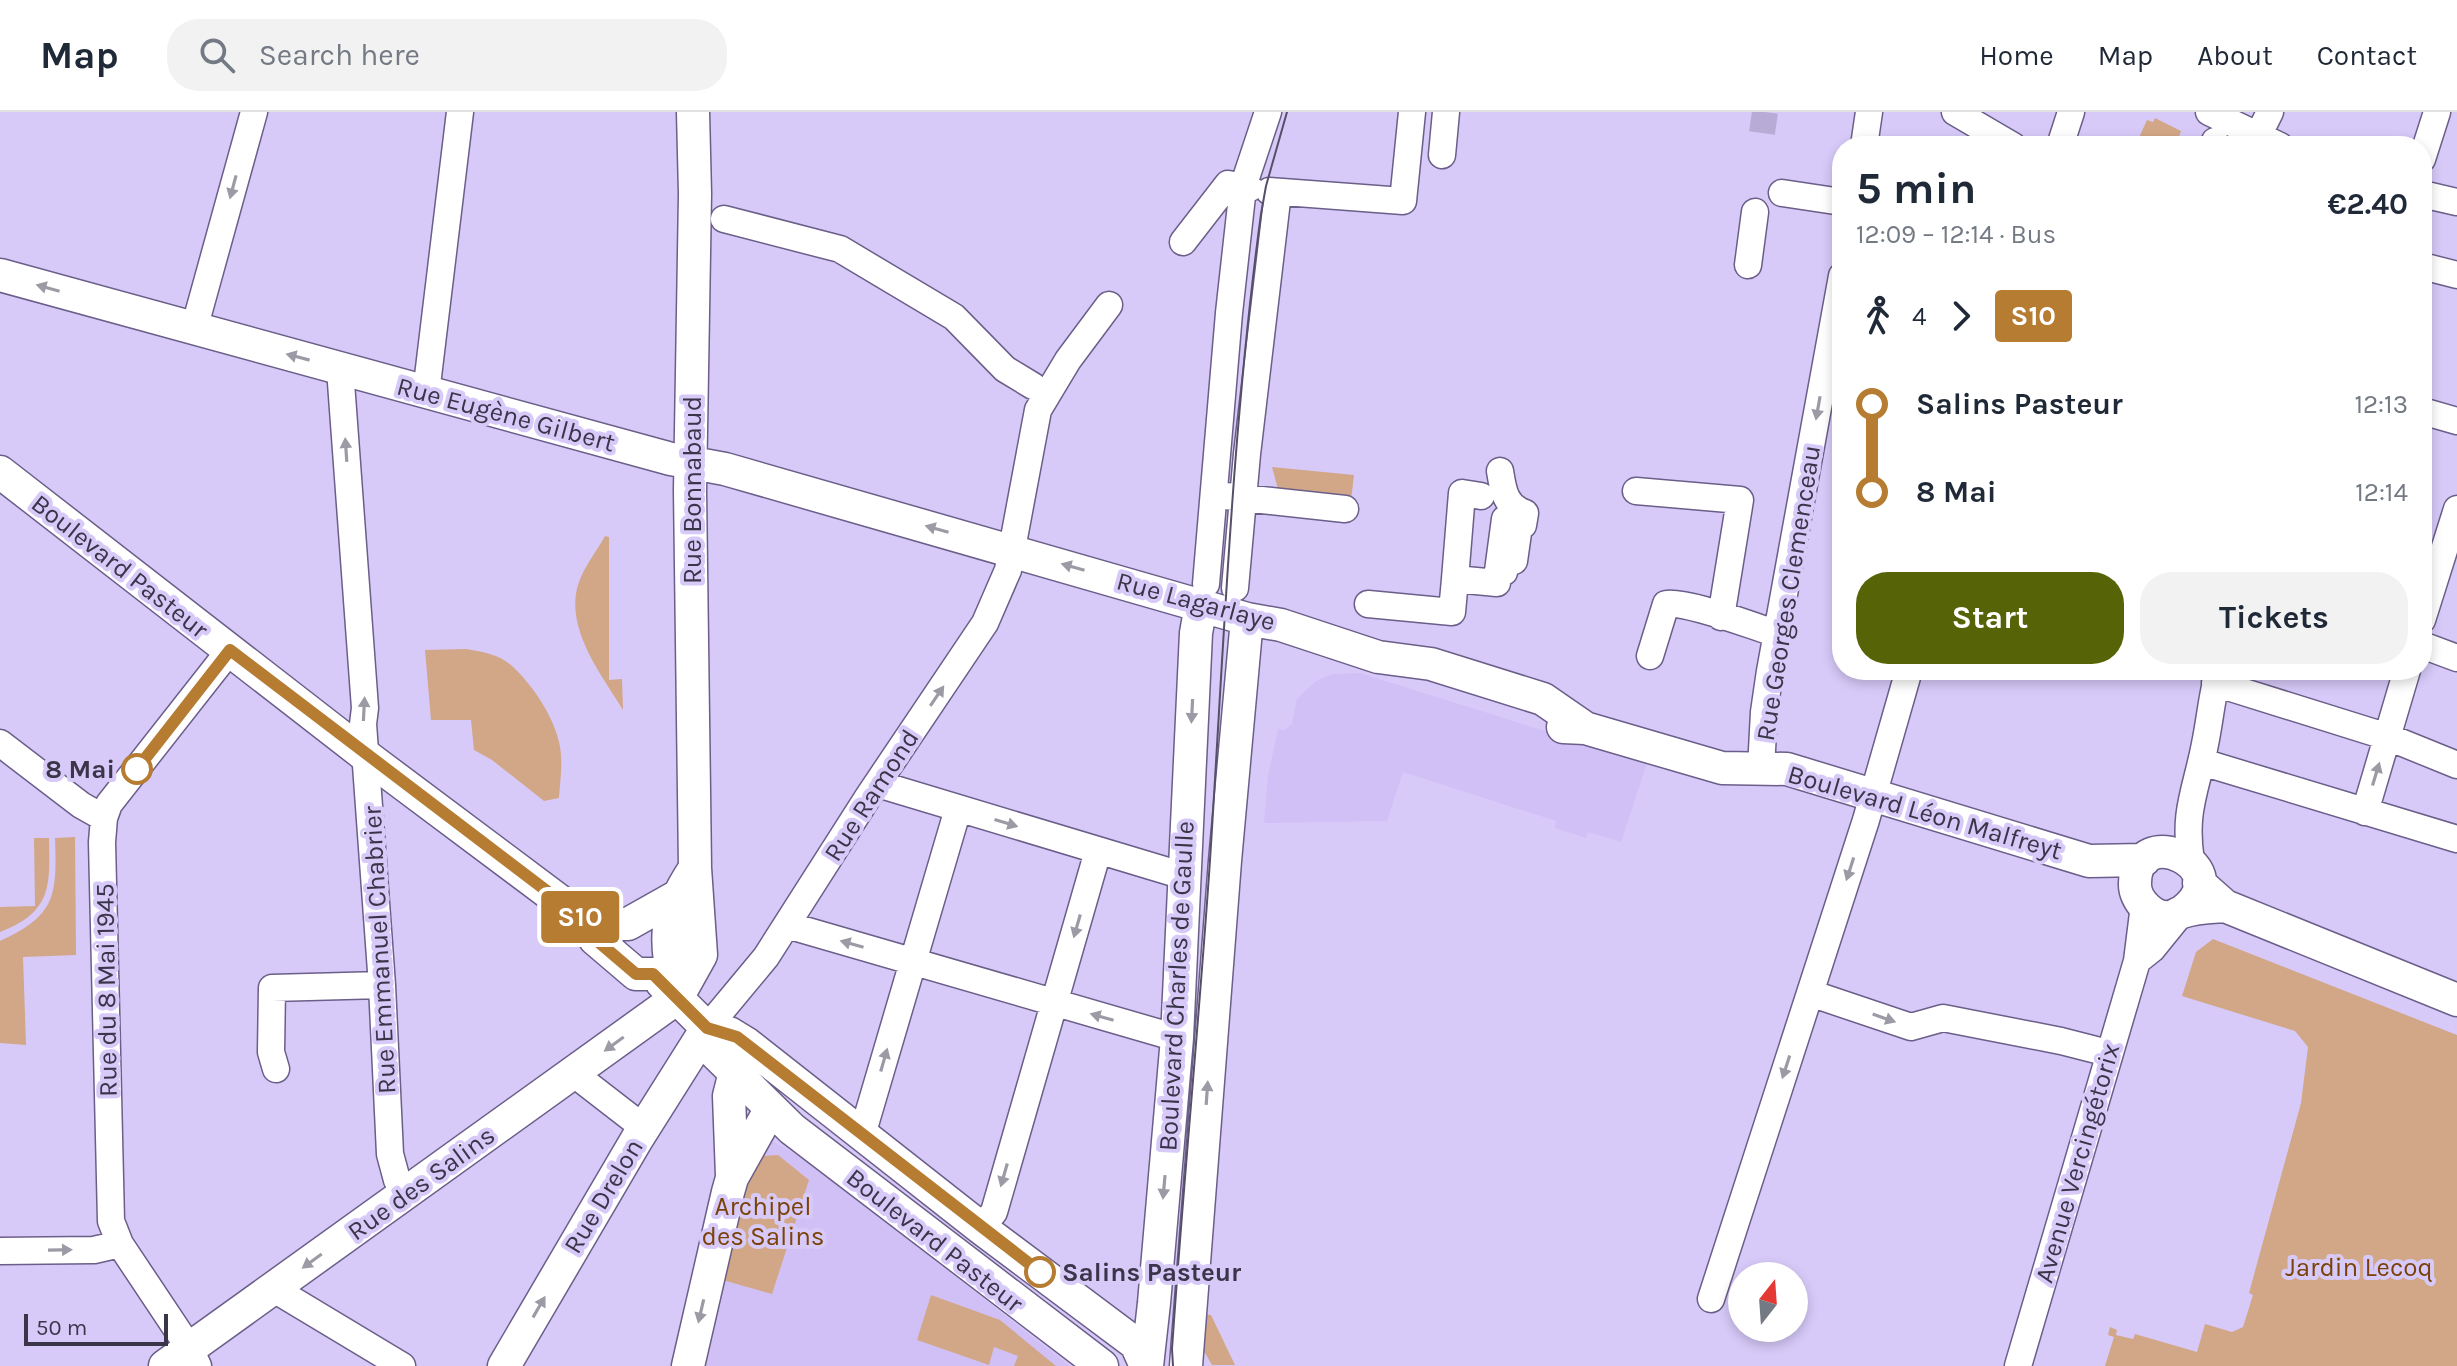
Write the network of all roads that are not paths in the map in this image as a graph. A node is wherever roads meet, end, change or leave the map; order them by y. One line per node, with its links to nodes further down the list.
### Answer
1 (254, 112): 33 (street, one-way to 33)
2 (460, 112): 37 (street)
3 (693, 112): 40 (main road, Rue Bonnabaud)
4 (1268, 112): 20 (street)
5 (1412, 112): 20 (street)
6 (1446, 112): 19 (street)
7 (1869, 112): 13 (street)
8 (1955, 112): 14 (street)
9 (2071, 112): 15 (street)
10 (2270, 112): 17 (street)
11 (2437, 112): 18 (street)
12 (2216, 129): 16 (street)
13 (1865, 136)
14 (1996, 136)
15 (2063, 136)
16 (2247, 136)
17 (2269, 136)
18 (2429, 136)
19 (1442, 155)
20 (1260, 189): 27 (street); 43 (street); 44 (street)
21 (1782, 193): 23 (street)
22 (2432, 196): 24 (street)
23 (1832, 200)
24 (2457, 202)
25 (1755, 212): 28 (street)
26 (724, 219): 36 (street)
27 (1183, 242)
28 (1748, 265)
29 (2432, 269): 31 (street)
30 (0, 275): 33 (main road, Rue Eugène Gilbert, one-way to 30)
31 (2457, 275)
32 (1109, 305): 47 (street, Rue Ramond)
33 (194, 329): 35 (main road, Rue Eugène Gilbert, one-way to 33)
34 (1832, 331): 69 (street, Rue Georges Clemenceau, one-way to 69)
35 (340, 369): 37 (main road, Rue Eugène Gilbert); 66 (street, Rue Emmanuel Chabrier, one-way to 35)
36 (1033, 386)
37 (426, 393): 40 (main road, Rue Eugène Gilbert)
38 (2432, 414): 39 (street)
39 (2457, 421)
40 (690, 463): 47 (main road, Rue Eugène Gilbert, one-way to 40); 78 (main road, Rue Bonnabaud)
41 (0, 472): 57 (main road, Boulevard Pasteur)
42 (1636, 491): 53 (street)
43 (1212, 495): 44 (street); 51 (street)
44 (1243, 497): 45 (street); 49 (street)
45 (1345, 509)
46 (2457, 509): 50 (street)
47 (1012, 550): 51 (main road, Rue Lagarlaye, one-way to 47); 70 (street, Rue Ramond, one-way to 47)
48 (1455, 579): 48 (street); 52 (street)
49 (1235, 588)
50 (2432, 588)
51 (1204, 594): 54 (main road, Rue Lagarlaye); 80 (main road, Boulevard Charles de Gaulle, one-way to 80)
52 (1368, 604)
53 (1721, 617): 55 (street); 58 (street)
54 (1247, 619): 69 (main road, Rue Lagarlaye); 116 (main road, Boulevard Charles de Gaulle, one-way to 54)
55 (1766, 630)
56 (2432, 649): 59 (street)
57 (230, 650): 66 (main road, Boulevard Pasteur); 75 (street)
58 (1650, 656)
59 (2457, 658)
60 (1906, 680): 71 (street)
61 (2216, 680): 67 (street)
62 (2228, 680): 64 (street)
63 (2404, 680): 64 (street)
64 (2388, 737): 68 (street); 74 (street, one-way to 64)
65 (0, 743): 75 (street)
66 (366, 756): 85 (main road, Boulevard Pasteur); 89 (street, Rue Emmanuel Chabrier)
67 (2202, 762): 72 (street); 74 (street)
68 (2457, 765)
69 (1761, 769): 71 (main road, Boulevard Léon Malfreyt)
70 (878, 784): 73 (street); 86 (street, Rue Ramond)
71 (1874, 795): 81 (main road, Boulevard Léon Malfreyt); 90 (street, one-way to 90)
72 (2190, 801): 79 (street); 81 (street)
73 (958, 809): 77 (street, one-way to 77); 88 (street)
74 (2365, 812): 76 (street)
75 (104, 818): 106 (street, Rue du 8 Mai 1945)
76 (2457, 839)
77 (1098, 851): 80 (street); 93 (street, one-way to 93)
78 (695, 868): 82 (main road); 91 (main road, Rue Bonnabaud)
79 (2195, 871): 81 (main road); 83 (main road); 84 (main road, Avenue Vercingétorix)
80 (1184, 876): 95 (main road, Boulevard Charles de Gaulle)
81 (2143, 878): 84 (main road, Boulevard Léon Malfreyt); 87 (street, Avenue Vercingétorix)
82 (676, 897): 85 (main road); 91 (main road)
83 (2225, 906): 84 (main road, Boulevard Léon Malfreyt); 92 (main road)
84 (2182, 912): 87 (street, Avenue Vercingétorix)
85 (594, 922): 91 (main road, Boulevard Pasteur)
86 (787, 925): 88 (street, one-way to 86); 94 (street, Rue Ramond)
87 (2137, 961): 96 (street, Avenue Vercingétorix)
88 (913, 962): 93 (street); 102 (street, one-way to 88)
89 (382, 985): 97 (street); 104 (street, Rue Emmanuel Chabrier)
90 (1810, 993): 96 (street, one-way to 96); 109 (street, one-way to 109)
91 (677, 998): 94 (main road, Boulevard Pasteur); 99 (main road, Rue des Salins, one-way to 99)
92 (2457, 1000)
93 (1054, 1003): 95 (street, one-way to 93); 105 (street, one-way to 105)
94 (707, 1028): 98 (main road, Boulevard Pasteur); 101 (main road, Rue Drelon); 102 (main road, Boulevard Pasteur)
95 (1177, 1038): 115 (main road, Boulevard Charles de Gaulle, one-way to 115)
96 (2108, 1053): 117 (street, Avenue Vercingétorix)
97 (276, 1069)
98 (735, 1072): 100 (main road, Boulevard Pasteur); 103 (main road)
99 (573, 1073): 101 (street); 104 (main road, Rue des Salins)
100 (770, 1110): 103 (main road); 105 (main road, Boulevard Pasteur); 114 (main road, Boulevard Pasteur)
101 (644, 1128): 112 (main road, Rue Drelon, one-way to 101)
102 (862, 1135): 105 (main road, Boulevard Pasteur)
103 (732, 1178): 113 (main road, one-way to 113)
104 (405, 1195): 108 (main road, Rue des Salins, one-way to 108)
105 (981, 1228): 115 (main road, Boulevard Pasteur)
106 (120, 1244): 107 (street, one-way to 106); 110 (street, Rue du 8 Mai 1945)
107 (0, 1251)
108 (274, 1289): 110 (main road, Rue des Salins); 111 (street)
109 (1711, 1299)
110 (184, 1360)
111 (402, 1366)
112 (504, 1366)
113 (688, 1366)
114 (1102, 1366)
115 (1146, 1366)
116 (1186, 1366)
117 (2018, 1366)

